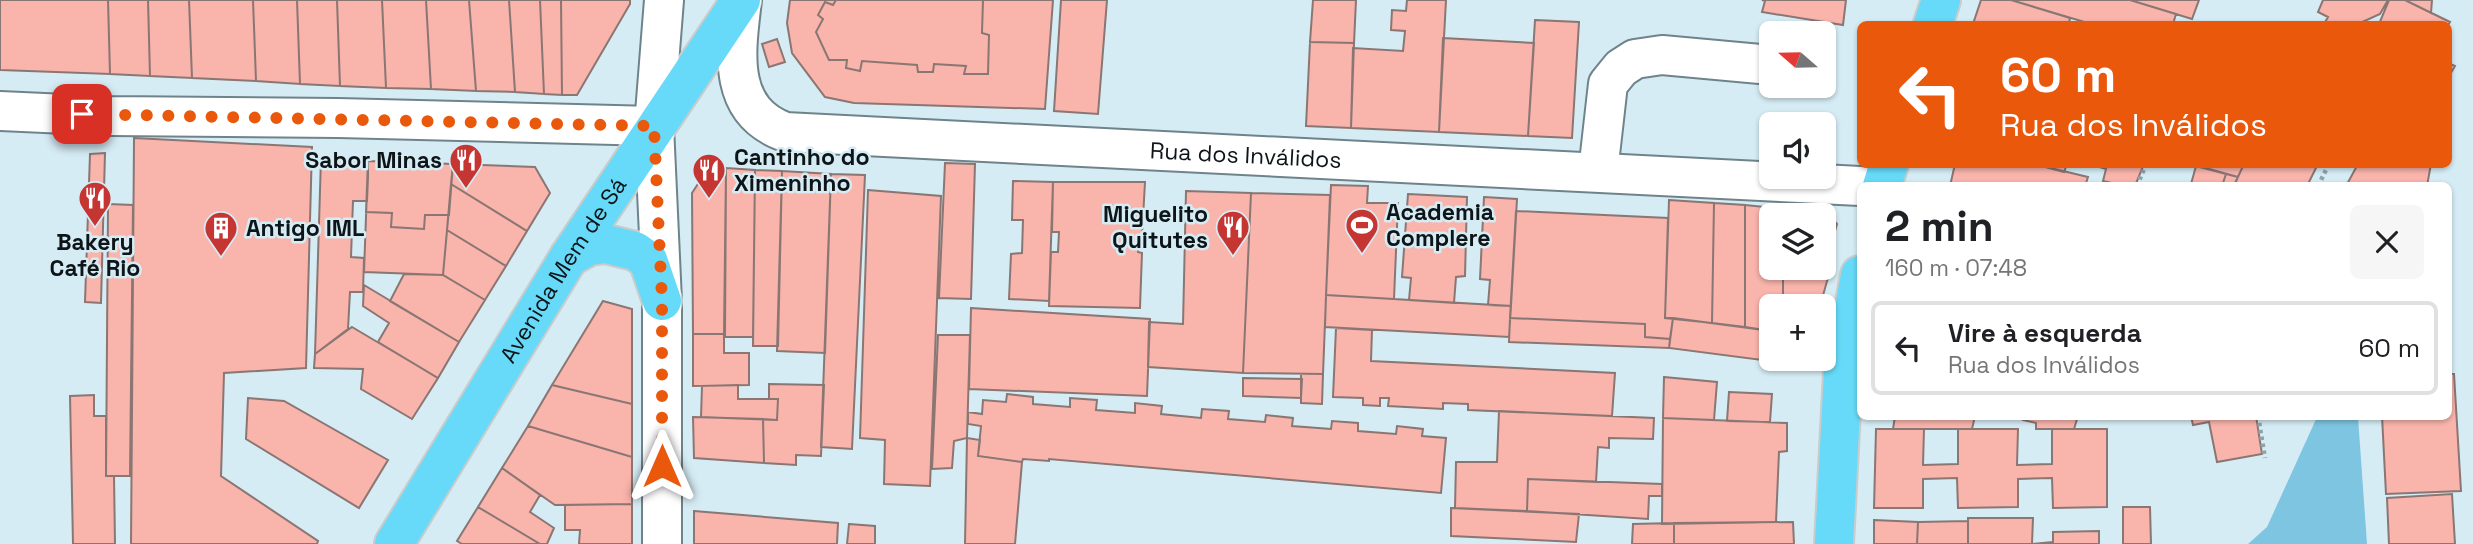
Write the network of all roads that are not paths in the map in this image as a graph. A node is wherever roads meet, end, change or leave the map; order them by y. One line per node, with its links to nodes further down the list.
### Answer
1 (664, 0): 7 (street)
2 (741, 0): 7 (main road, Avenida Mem de Sá); 8 (street, Rua dos Inválidos)
3 (1941, 0): 4 (main road)
4 (1934, 21)
5 (1759, 64): 8 (street)
6 (0, 111): 7 (street)
7 (654, 126): 10 (main road, Avenida Mem de Sá); 12 (street)
8 (1598, 172): 9 (street, Rua dos Inválidos)
9 (1857, 186)
10 (569, 257): 12 (main road); 13 (main road, Avenida Mem de Sá)
11 (1857, 292): 15 (main road)
12 (662, 301): 14 (street)
13 (394, 544)
14 (662, 544)
15 (1834, 544)

